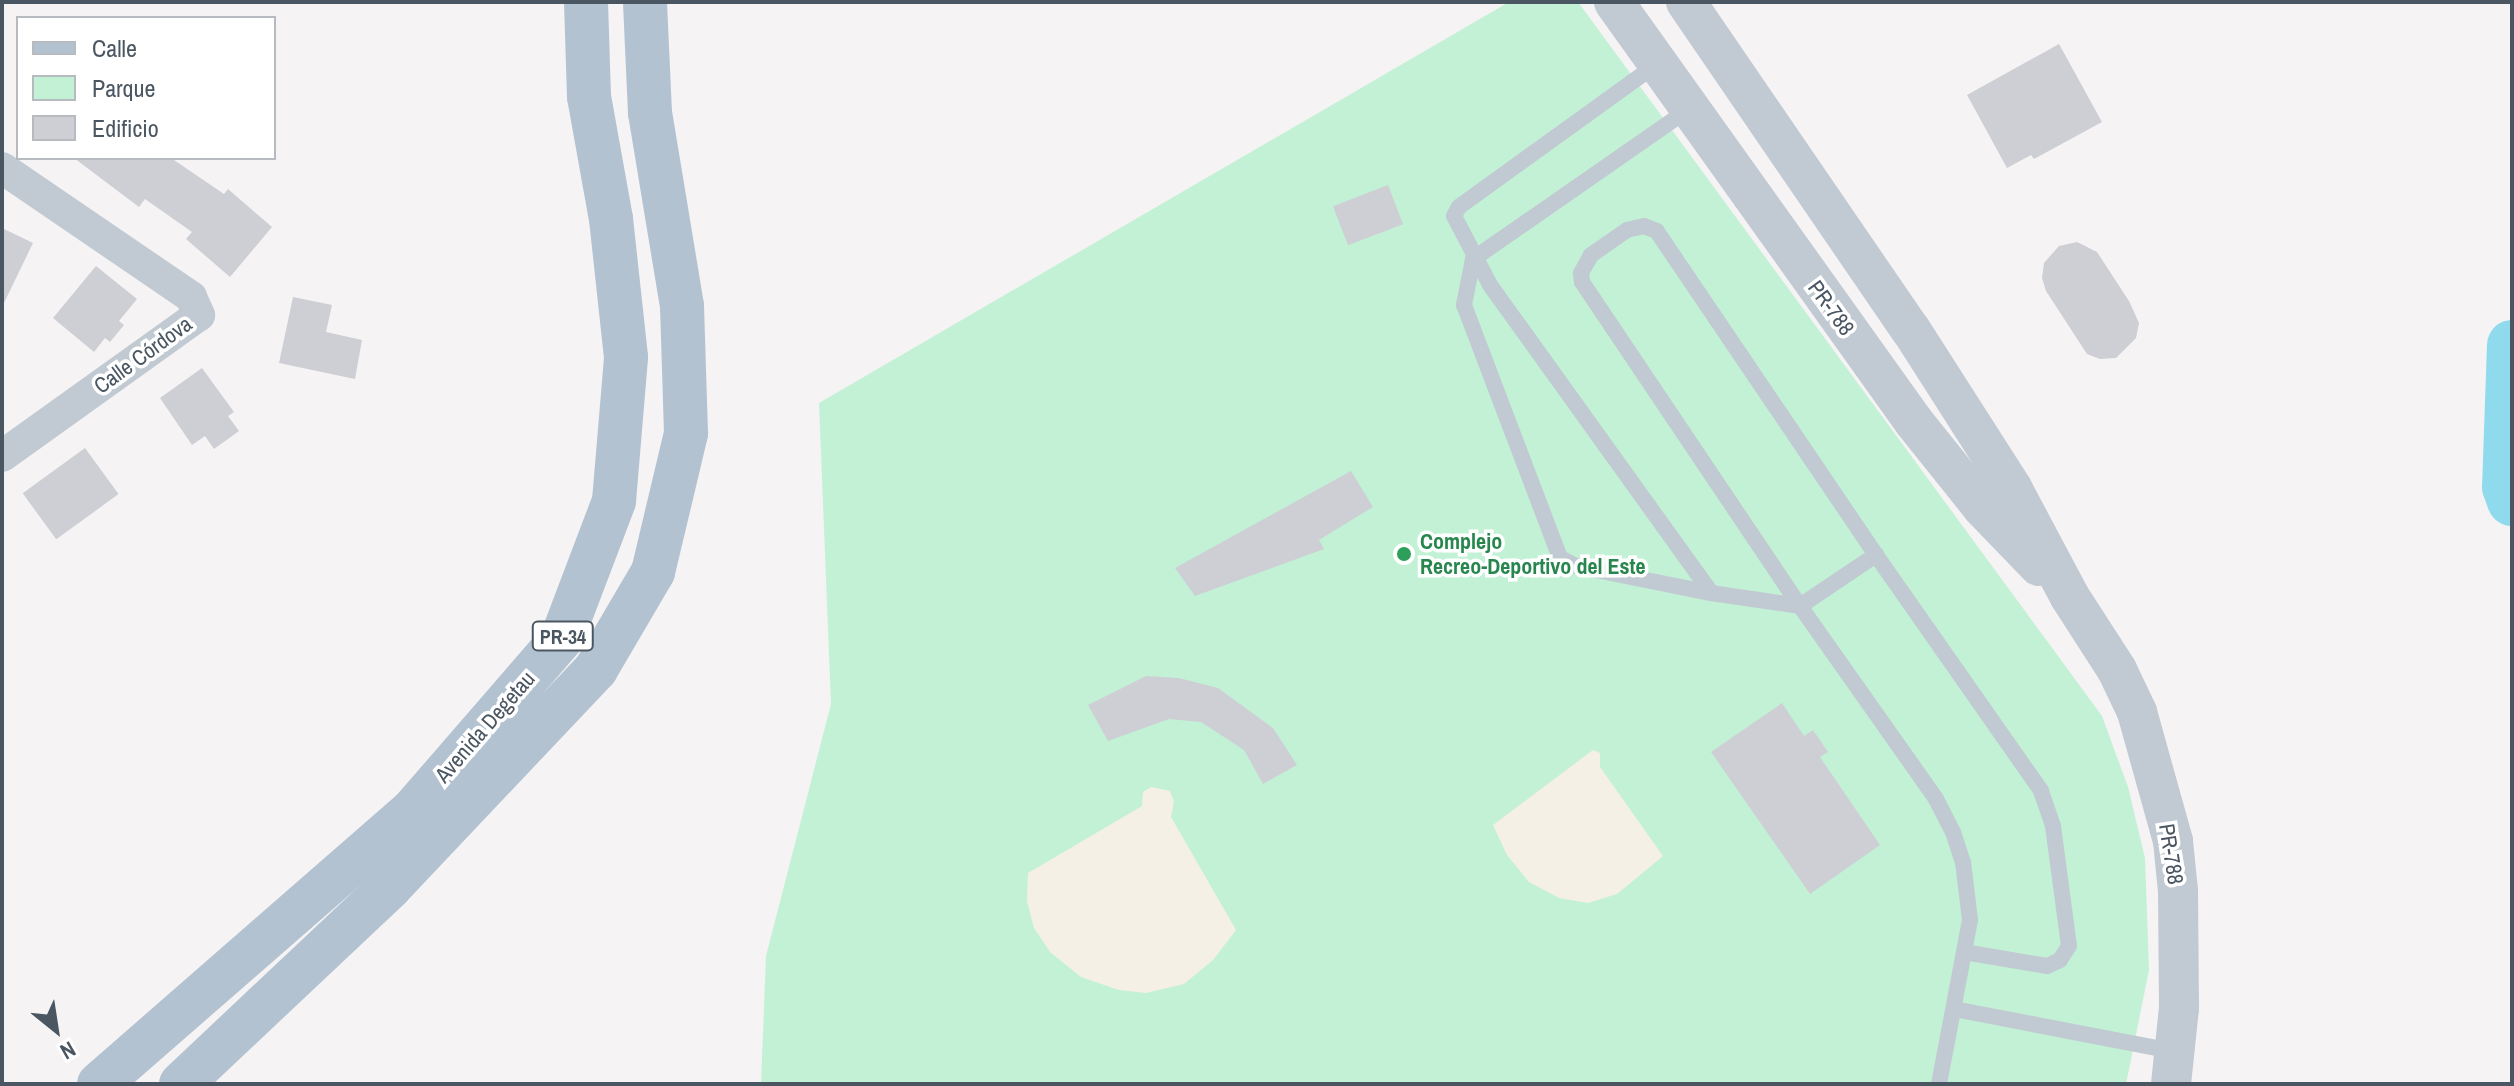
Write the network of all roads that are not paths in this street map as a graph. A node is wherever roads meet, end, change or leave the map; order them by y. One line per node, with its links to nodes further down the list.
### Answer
1 (586, 2): 18 (main road, Avenida Degetau / PR-34)
2 (645, 2): 19 (main road, Avenida Degetau / PR-34)
3 (1614, 2): 5 (street, PR-788 / PR-788)
4 (1696, 17): 5 (street); 6 (street, PR-788 / PR-788)
5 (1657, 64): 7 (street, PR-788 / PR-788); 9 (lane)
6 (1737, 77): 7 (street); 13 (street, PR-788 / PR-788)
7 (1689, 109): 9 (lane); 13 (street, PR-788 / PR-788)
8 (2, 168): 10 (street, Calle Córdova)
9 (1473, 259): 12 (lane); 12 (lane)
10 (2, 456)
11 (1876, 555): 14 (lane); 14 (lane); 15 (lane)
12 (1711, 593): 14 (lane)
13 (2070, 597): 17 (street, PR-788 / PR-788)
14 (1800, 606): 15 (lane)
15 (1964, 952): 16 (lane)
16 (1954, 1009): 17 (lane); 20 (lane)
17 (2173, 1068)
18 (99, 1084)
19 (181, 1084)
20 (1939, 1084)

